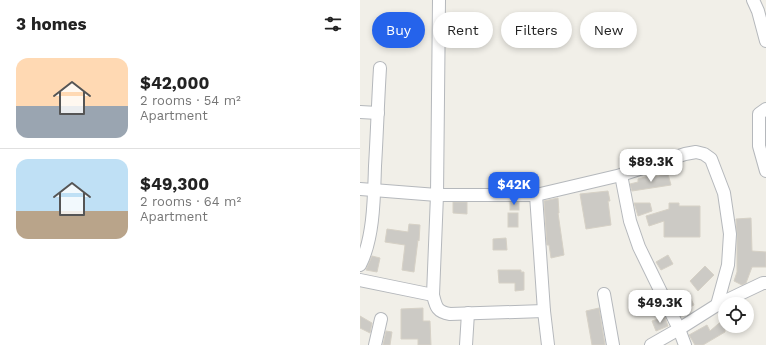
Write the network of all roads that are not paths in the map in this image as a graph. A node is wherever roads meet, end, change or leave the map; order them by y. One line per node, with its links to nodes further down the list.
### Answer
1 (438, 0): 12 (street)
2 (753, 0): 3 (street)
3 (766, 41)
4 (380, 68): 7 (street)
5 (766, 109): 8 (street)
6 (360, 112): 7 (street)
7 (378, 113): 11 (street)
8 (766, 172)
9 (621, 175): 13 (street); 19 (street); 23 (street)
10 (360, 189): 11 (street)
11 (374, 190): 12 (street); 14 (street)
12 (437, 195): 13 (street); 18 (street)
13 (536, 195): 20 (street)
14 (360, 265)
15 (360, 280): 18 (street)
16 (766, 283): 19 (street)
17 (604, 294): 27 (street)
18 (434, 295): 21 (street)
19 (717, 305): 23 (street)
20 (544, 311): 21 (street); 26 (street)
21 (468, 313): 25 (street)
22 (381, 319): 24 (street)
23 (679, 329): 28 (street); 29 (street)
24 (374, 345)
25 (466, 345)
26 (548, 345)
27 (613, 345)
28 (651, 345)
29 (685, 345)

